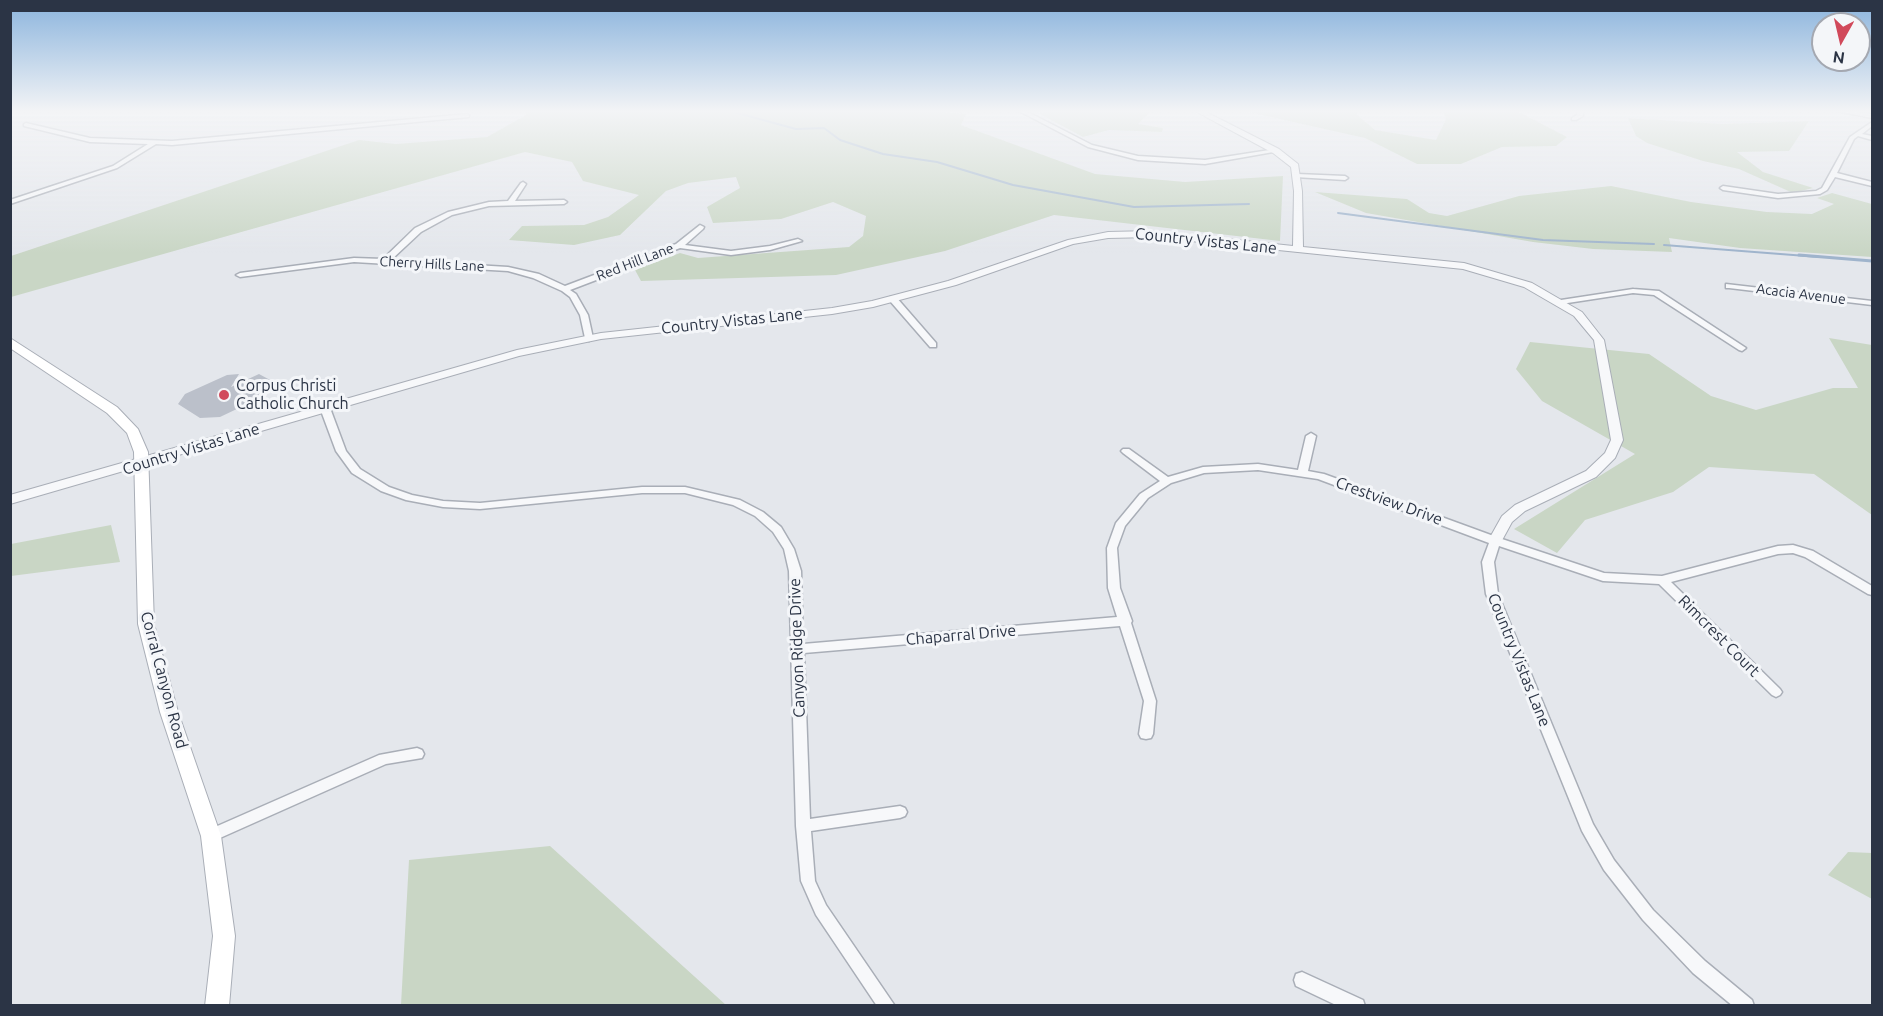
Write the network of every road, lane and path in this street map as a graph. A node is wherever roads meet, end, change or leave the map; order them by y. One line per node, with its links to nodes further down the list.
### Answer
1 (128, 158): 12 (street)
2 (1145, 158): 3 (street)
3 (1228, 158)
4 (1286, 158): 7 (street)
5 (1840, 158): 6 (street)
6 (1832, 174): 10 (street); 11 (street)
7 (1297, 176): 8 (street); 18 (street)
8 (1345, 178)
9 (523, 183): 13 (street)
10 (1872, 184)
11 (1723, 188)
12 (10, 202)
13 (511, 202): 14 (street); 19 (street)
14 (564, 202)
15 (700, 227): 17 (street, Red Hill Lane)
16 (798, 241): 17 (street)
17 (679, 246): 22 (street, Red Hill Lane)
18 (1298, 250): 23 (street, Country Vistas Lane); 24 (street, Country Vistas Lane)
19 (386, 261): 20 (street, Cherry Hills Lane); 22 (street, Cherry Hills Lane)
20 (240, 275)
21 (1729, 286): 25 (street, Acacia Avenue)
22 (565, 289): 26 (street, Cherry Hills Lane)
23 (893, 299): 26 (street, Country Vistas Lane); 28 (street)
24 (1561, 302): 29 (street); 37 (street, Country Vistas Lane)
25 (1872, 303)
26 (589, 338): 30 (street, Country Vistas Lane)
27 (10, 342): 33 (main road, Corral Canyon Road)
28 (933, 345)
29 (1742, 348)
30 (325, 408): 33 (street, Country Vistas Lane); 41 (street, Canyon Ridge Drive)
31 (1311, 436): 34 (street)
32 (1126, 451): 35 (street)
33 (141, 463): 36 (street, Country Vistas Lane); 47 (main road, Corral Canyon Road)
34 (1303, 472): 35 (street, Crestview Drive); 37 (street, Crestview Drive)
35 (1167, 481): 40 (street, Crestview Drive)
36 (10, 500)
37 (1495, 541): 38 (street, Crestview Drive); 52 (street, Country Vistas Lane)
38 (1662, 580): 39 (street, Crestview Drive); 42 (street, Rimcrest Court)
39 (1872, 591)
40 (1126, 621): 41 (street, Chaparral Drive); 43 (street, Crestview Drive)
41 (797, 649): 46 (street, Canyon Ridge Drive)
42 (1776, 692)
43 (1146, 734)
44 (417, 754): 47 (street)
45 (900, 812): 46 (street)
46 (802, 826): 50 (street, Canyon Ridge Drive)
47 (211, 836): 49 (main road, Corral Canyon Road)
48 (1302, 980): 51 (street)
49 (218, 1005)
50 (886, 1005)
51 (1357, 1005)
52 (1746, 1005)

